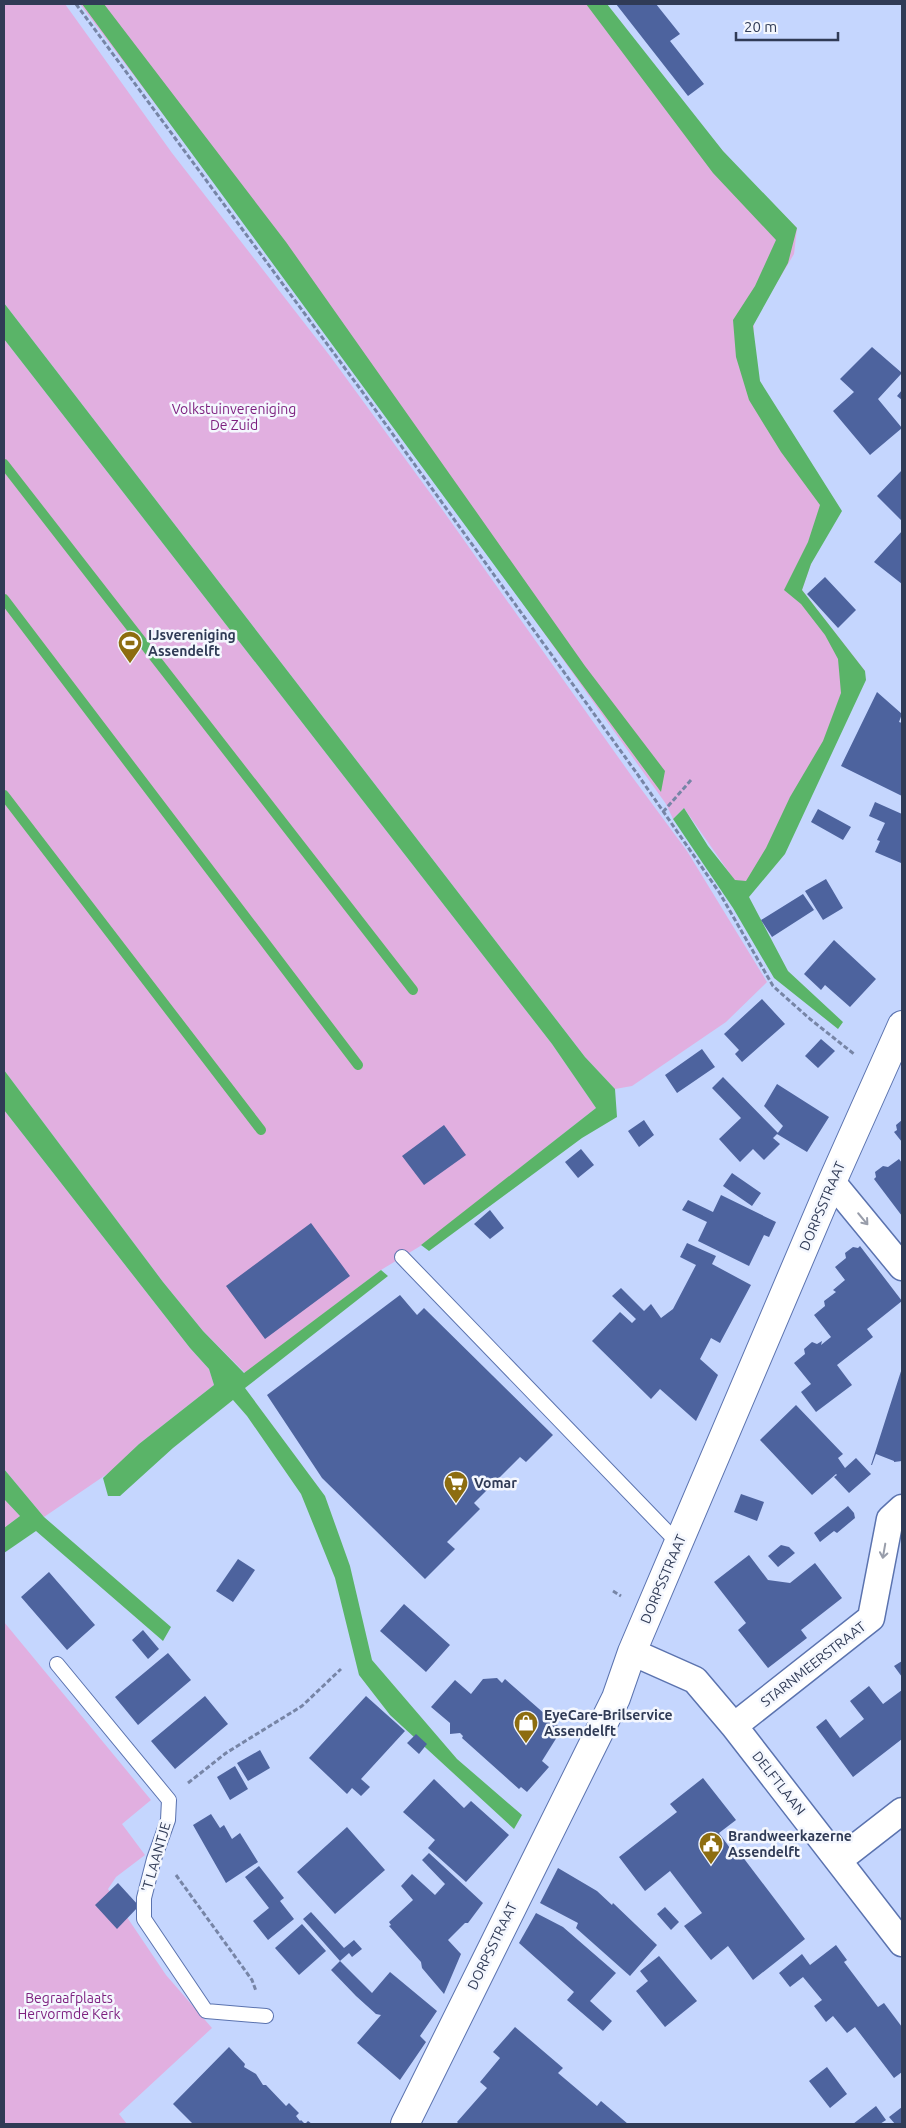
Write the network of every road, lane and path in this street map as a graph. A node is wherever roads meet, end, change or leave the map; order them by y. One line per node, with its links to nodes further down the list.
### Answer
1 (76, 4): 3 (path)
2 (690, 780): 3 (path)
3 (663, 812): 5 (path)
4 (902, 1025): 6 (street, DORPSSTRAAT)
5 (833, 1037)
6 (832, 1182): 8 (street, one-way to 8); 10 (street, DORPSSTRAAT)
7 (402, 1257): 10 (lane)
8 (902, 1267)
9 (902, 1508): 14 (street, STARNMEERSTRAAT, one-way to 14)
10 (678, 1543): 11 (street, DORPSSTRAAT)
11 (632, 1652): 14 (street, DELFTLAAN); 21 (street, DORPSSTRAAT)
12 (58, 1664): 15 (lane)
13 (341, 1669): 15 (path)
14 (734, 1726): 17 (street, DELFTLAAN)
15 (168, 1800): 20 (lane, 'T LAANTJE)
16 (902, 1810): 17 (street)
17 (839, 1860): 19 (street, DELFTLAAN)
18 (175, 1868): 20 (path)
19 (902, 1943)
20 (266, 2016)
21 (405, 2124)

